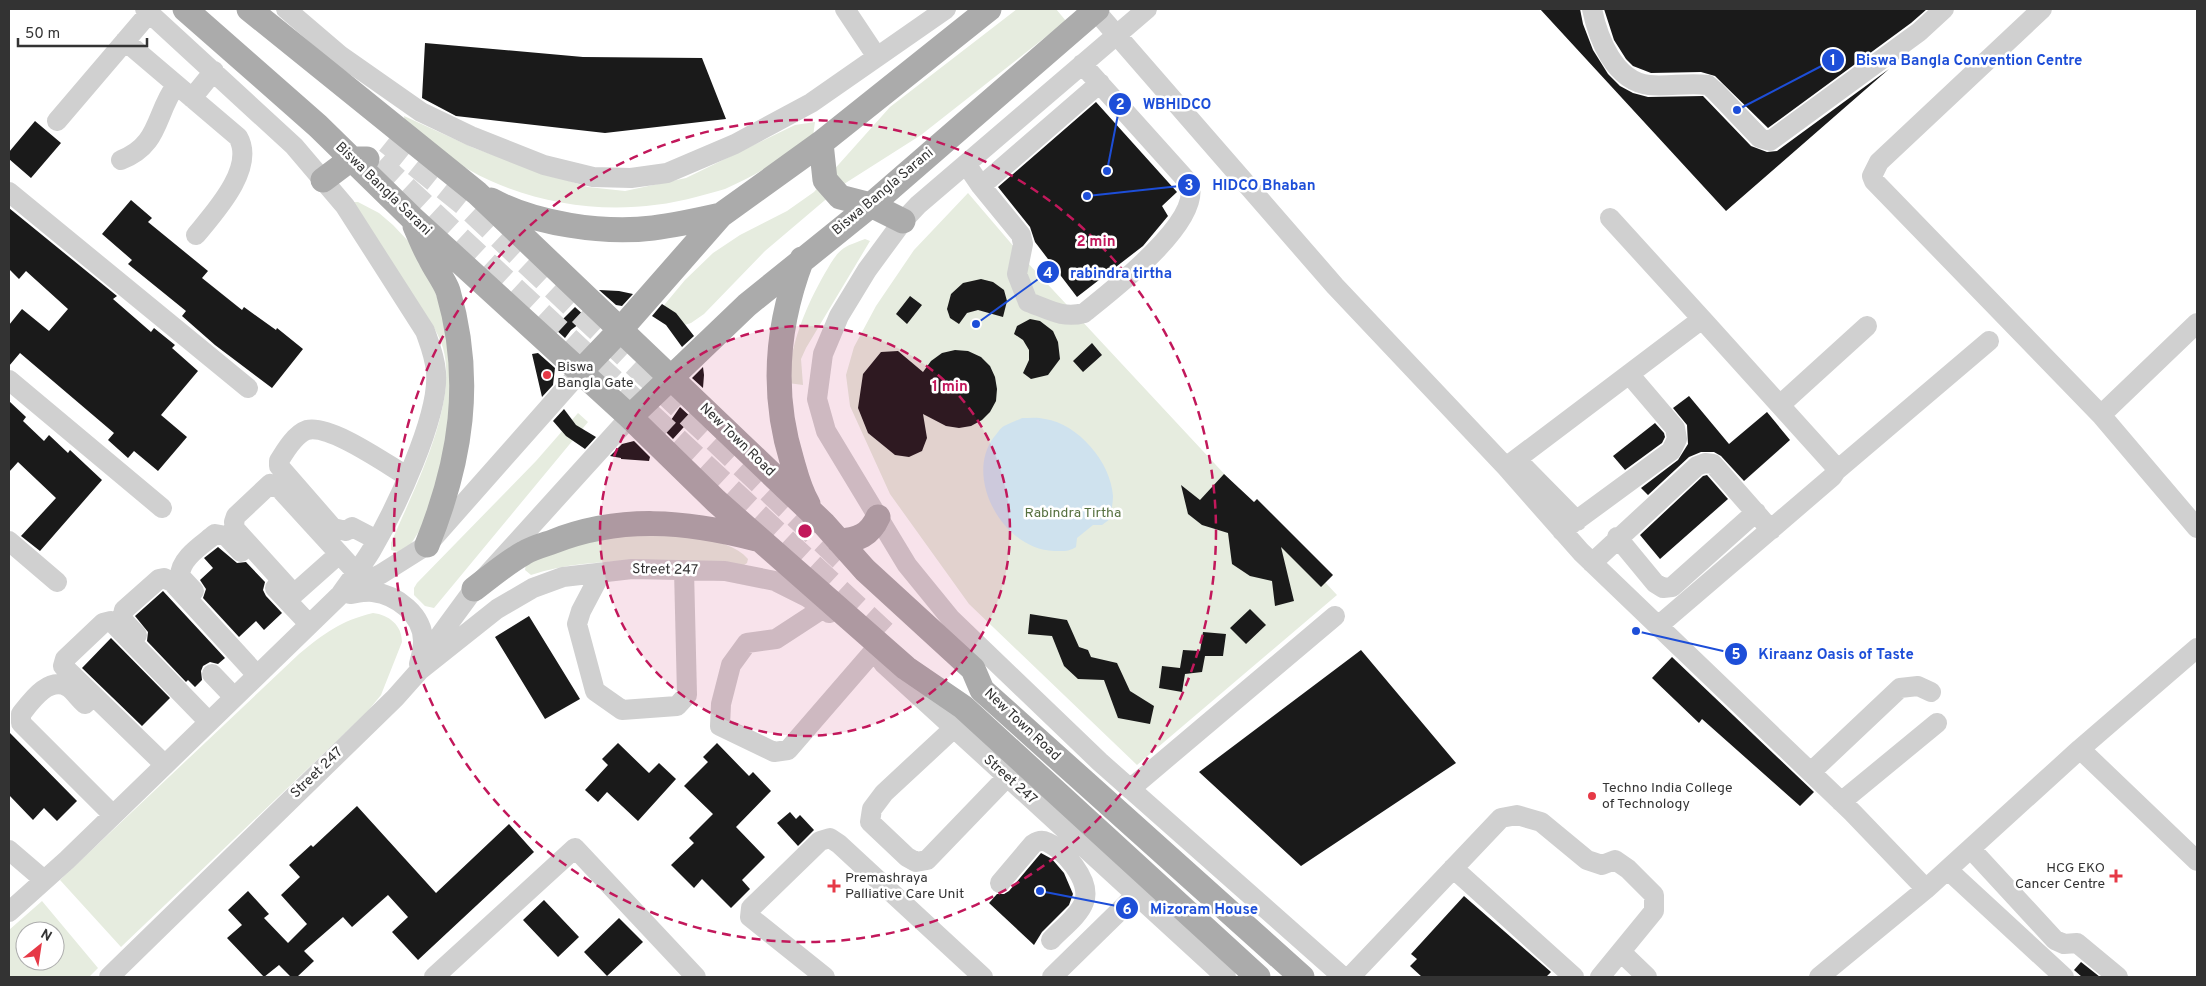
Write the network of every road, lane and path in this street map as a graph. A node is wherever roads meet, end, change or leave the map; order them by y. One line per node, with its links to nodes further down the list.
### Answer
1 (185, 9): 25 (main road, Biswa Bangla Sarani)
2 (249, 9): 21 (main road)
3 (845, 9): 15 (street)
4 (946, 9): 15 (street)
5 (988, 9): 24 (main road)
6 (1096, 9): 13 (street); 33 (main road, Biswa Bangla Sarani)
7 (1147, 9): 13 (street)
8 (1592, 9): 9 (street)
9 (1944, 9)
10 (2042, 9): 51 (street)
11 (148, 10): 14 (street); 17 (street)
12 (296, 12): 15 (street)
13 (1116, 35): 16 (street); 53 (street)
14 (125, 41): 19 (street); 22 (street)
15 (877, 57)
16 (1082, 64): 18 (street); 28 (street)
17 (214, 71): 20 (street); 29 (street)
18 (1100, 82): 30 (street); 30 (street)
19 (176, 85): 20 (street); 26 (street)
20 (192, 98): 38 (street)
21 (373, 109): 23 (main road); 32 (main road)
22 (57, 121)
23 (387, 141)
24 (821, 143): 33 (main road); 34 (main road)
25 (351, 159): 27 (main road); 29 (main road); 35 (main road, Biswa Bangla Sarani)
26 (121, 160)
27 (378, 163)
28 (966, 164): 30 (street); 37 (street)
29 (323, 180): 55 (street)
30 (981, 186)
31 (9, 192): 49 (street)
32 (477, 193): 34 (main road); 43 (main road)
33 (870, 205): 37 (main road); 39 (main road, Biswa Bangla Sarani)
34 (721, 215): 43 (main road)
35 (412, 218): 45 (main road, Biswa Bangla Sarani); 67 (main road)
36 (1610, 218): 40 (street)
37 (903, 221): 58 (street)
38 (196, 236)
39 (802, 259): 46 (main road, Biswa Bangla Sarani); 62 (main road)
40 (1702, 319): 47 (street); 50 (street)
41 (2197, 323): 51 (street)
42 (1867, 326): 50 (street)
43 (620, 330): 45 (main road); 46 (main road, New Town Road)
44 (1989, 341): 54 (street)
45 (581, 371): 52 (main road, Biswa Bangla Sarani); 67 (street)
46 (671, 377): 52 (main road, Biswa Bangla Sarani); 62 (main road, New Town Road)
47 (1633, 379): 53 (street); 59 (street); 59 (street)
48 (9, 380): 56 (street)
49 (248, 388)
50 (1780, 405): 54 (street)
51 (2101, 415): 60 (street)
52 (630, 417): 65 (main road, Biswa Bangla Sarani); 75 (street)
53 (1506, 467): 59 (street)
54 (1836, 471): 61 (street)
55 (407, 476): 64 (street); 64 (street)
56 (162, 508)
57 (1756, 512): 61 (street); 63 (street); 73 (street)
58 (878, 517): 62 (main road); 100 (street)
59 (1570, 526): 69 (street)
60 (2197, 528)
61 (1771, 530): 76 (street)
62 (832, 532): 89 (main road, New Town Road)
63 (1618, 538): 69 (street); 73 (street)
64 (376, 540): 71 (street)
65 (760, 540): 75 (main road); 92 (main road, Biswa Bangla Sarani)
66 (9, 541): 74 (street)
67 (427, 545): 77 (street)
68 (339, 554): 68 (street); 71 (street)
69 (1592, 562): 81 (street)
70 (684, 570): 72 (street, Street 247); 72 (street); 78 (street, Street 247)
71 (356, 572): 77 (street)
72 (601, 573): 87 (street, Street 247)
73 (1681, 579): 76 (street)
74 (57, 582)
75 (474, 589): 87 (street)
76 (1695, 594): 81 (street)
77 (340, 595): 80 (street); 87 (street)
78 (822, 609): 84 (street, Street 247); 84 (street)
79 (1334, 616): 100 (street)
80 (309, 624): 86 (street); 86 (street)
81 (1658, 626): 98 (street)
82 (2197, 648): 96 (street)
83 (938, 649): 89 (main road)
84 (872, 653): 92 (street, Street 247)
85 (921, 667): 92 (main road)
86 (261, 671): 91 (street); 93 (street)
87 (418, 671): 117 (street, Street 247)
88 (212, 674): 91 (street)
89 (982, 690): 126 (main road, New Town Road)
90 (1931, 692): 98 (street)
91 (234, 697): 93 (street)
92 (959, 718): 99 (street, Street 247); 99 (street); 112 (main road)
93 (212, 719): 97 (street); 97 (street)
94 (1937, 723): 101 (street)
95 (9, 727): 102 (street)
96 (2080, 749): 104 (street); 107 (street)
97 (160, 769): 102 (street); 102 (street)
98 (1811, 772): 101 (street)
99 (1007, 777): 103 (street, Street 247)
100 (1130, 789): 127 (street)
101 (1841, 802): 113 (street)
102 (108, 819): 110 (street)
103 (1073, 837): 106 (street); 112 (street, Street 247)
104 (1970, 849): 109 (street); 133 (street)
105 (9, 850): 110 (street)
106 (1060, 852): 111 (street); 115 (street)
107 (2197, 862)
108 (1453, 868): 116 (street); 128 (street); 129 (street)
109 (1948, 870): 113 (street); 132 (street)
110 (44, 880): 114 (street)
111 (1000, 883)
112 (1143, 888): 123 (street); 124 (street, Street 247); 125 (main road)
113 (1926, 889): 118 (street)
114 (9, 911)
115 (1051, 940)
116 (1621, 952): 130 (street); 131 (street)
117 (118, 974)
118 (1830, 974)
119 (434, 977): 120 (street)
120 (696, 977)
121 (825, 977): 122 (street)
122 (983, 977)
123 (1052, 977)
124 (1226, 977)
125 (1258, 977)
126 (1302, 977)
127 (1343, 977)
128 (1350, 977)
129 (1574, 977)
130 (1600, 977)
131 (1647, 977)
132 (2064, 977)
133 (2118, 977)

